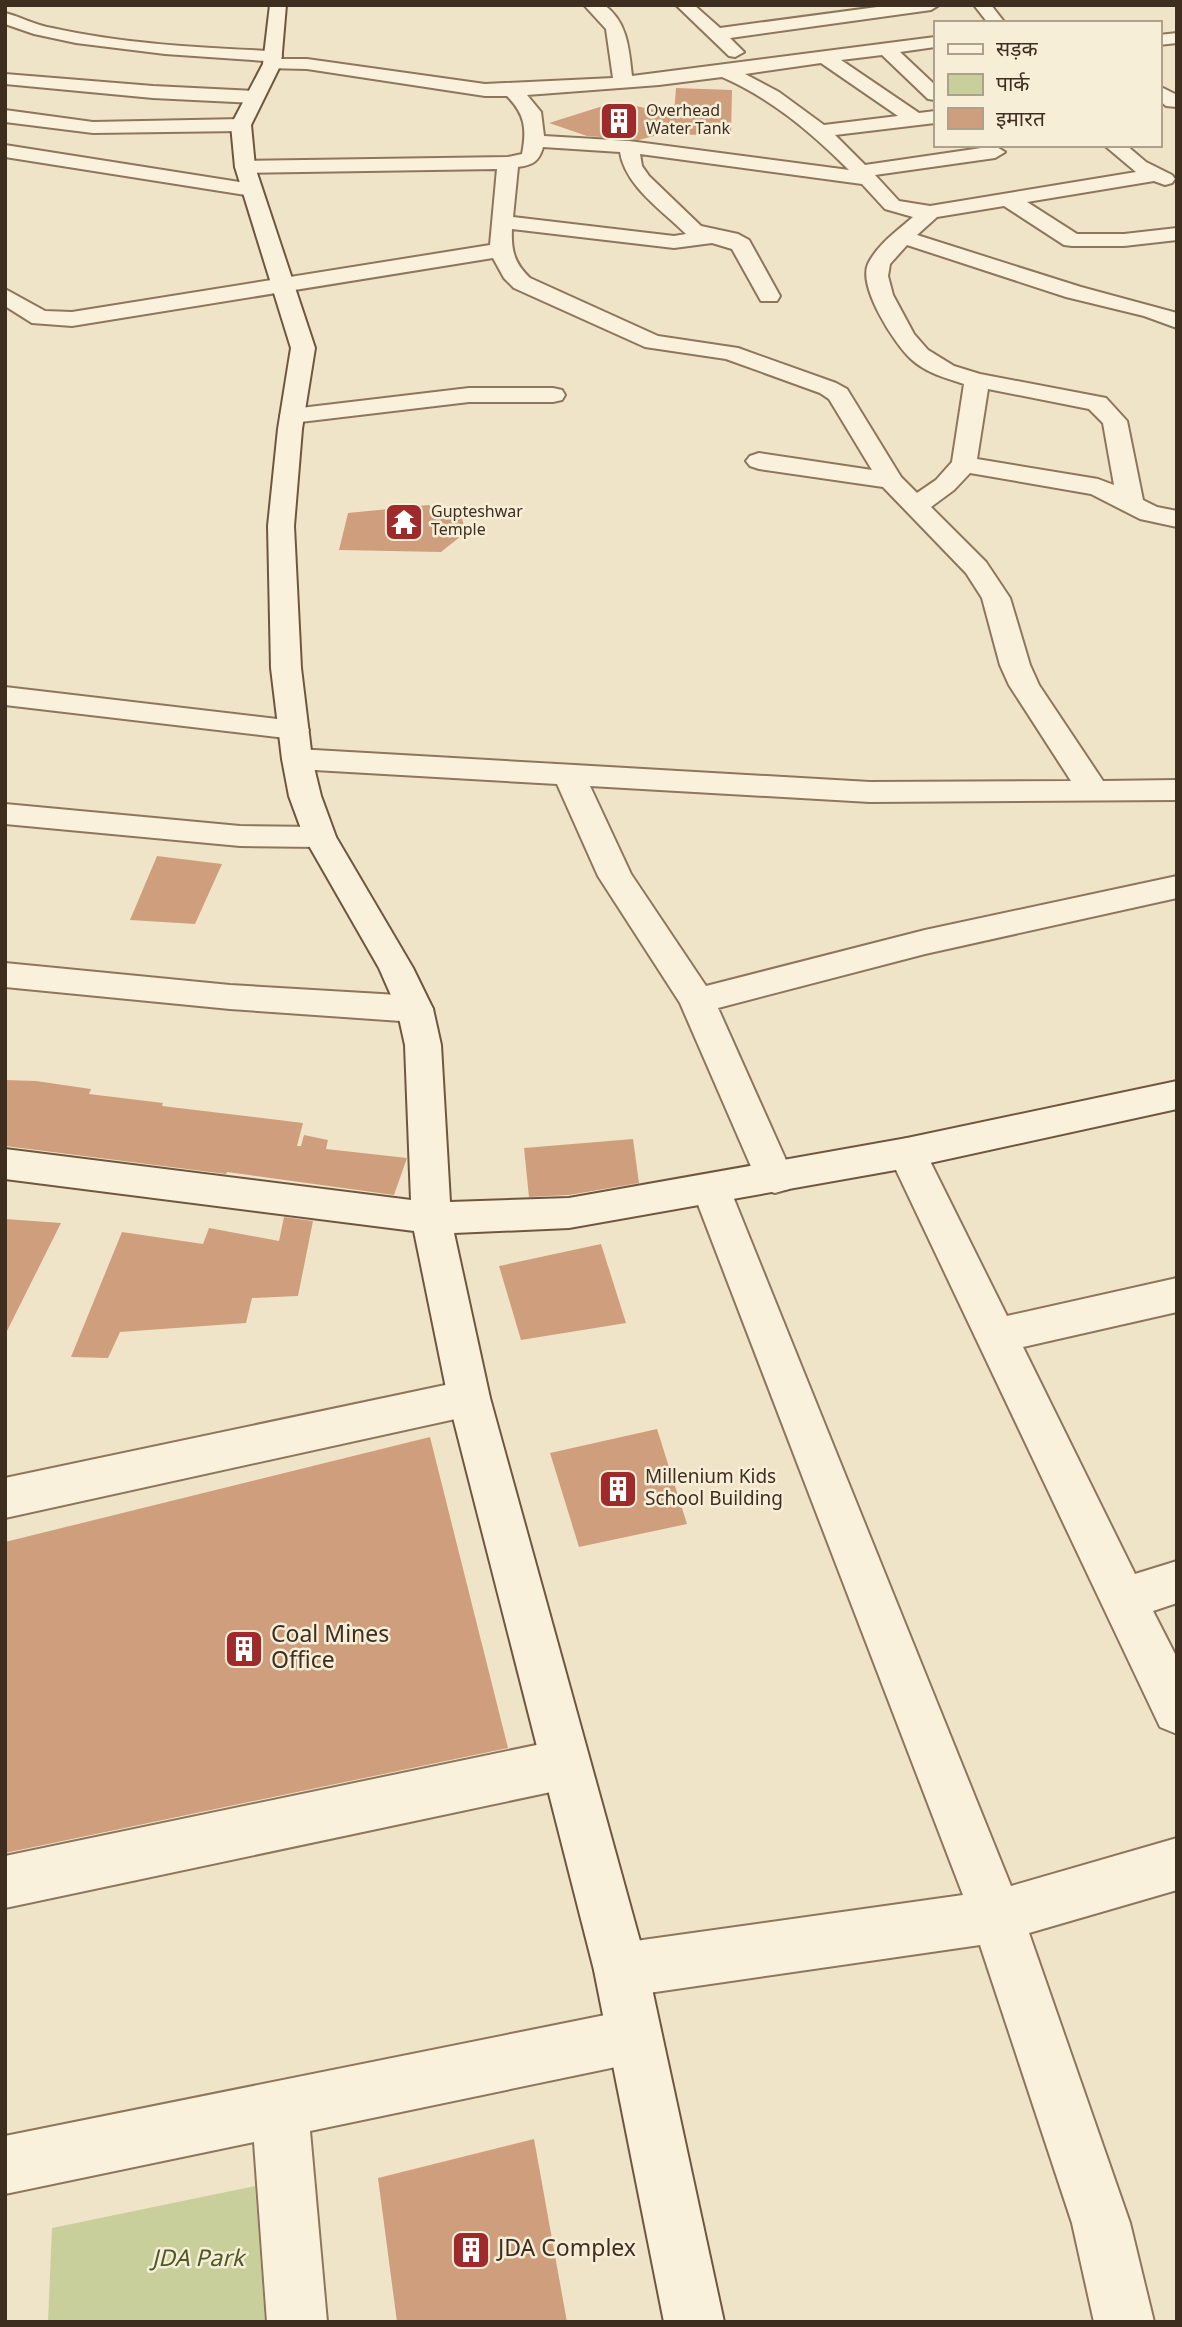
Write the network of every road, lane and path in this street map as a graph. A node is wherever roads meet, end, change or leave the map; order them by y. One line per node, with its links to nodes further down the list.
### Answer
1 (278, 5): 15 (street)
2 (592, 5): 19 (street)
3 (685, 5): 11 (street)
4 (931, 5): 6 (street)
5 (982, 5): 10 (street)
6 (886, 8): 11 (street)
7 (964, 9): 9 (street)
8 (5, 18): 15 (street)
9 (974, 21)
10 (994, 21)
11 (717, 34): 16 (street)
12 (934, 42): 13 (street)
13 (885, 48): 14 (street); 21 (street)
14 (823, 56): 16 (street); 27 (street)
15 (273, 60): 20 (street); 24 (street)
16 (750, 66): 17 (street)
17 (724, 71): 19 (street); 29 (street)
18 (5, 79): 24 (street)
19 (623, 82): 20 (street)
20 (512, 90): 31 (street)
21 (934, 93)
22 (1161, 93): 23 (street)
23 (1177, 101)
24 (248, 111): 28 (street); 41 (street)
25 (5, 116): 28 (street)
26 (934, 117): 27 (street)
27 (915, 119): 29 (street)
28 (36, 124): 30 (street)
29 (822, 131): 39 (street)
30 (5, 141)
31 (535, 141): 32 (street); 37 (street)
32 (629, 147): 39 (street); 48 (street)
33 (1117, 147): 40 (street)
34 (1146, 147): 38 (street)
35 (991, 149): 39 (street); 43 (street)
36 (5, 151): 41 (street)
37 (508, 163): 41 (street); 46 (street)
38 (1177, 168)
39 (865, 175): 45 (street)
40 (1154, 175): 42 (street); 43 (street)
41 (249, 178): 51 (street)
42 (1177, 183)
43 (1041, 195): 44 (street)
44 (1009, 200): 45 (street); 47 (street)
45 (930, 212): 49 (street)
46 (504, 222): 48 (street); 50 (street)
47 (1177, 234)
48 (712, 237): 53 (street)
49 (902, 237): 54 (street); 55 (street)
50 (500, 250): 51 (street); 60 (street)
51 (284, 282): 52 (street); 57 (street)
52 (5, 296)
53 (769, 296)
54 (1177, 321)
55 (977, 380): 59 (street); 61 (street)
56 (554, 395): 57 (street)
57 (292, 416): 65 (street)
58 (759, 461): 60 (street)
59 (964, 464): 61 (street); 62 (street)
60 (891, 481): 62 (street)
61 (1131, 504): 63 (street)
62 (915, 506): 67 (street)
63 (1177, 519)
64 (5, 696): 65 (street)
65 (295, 745): 66 (street); 70 (street)
66 (570, 777): 67 (street); 73 (street)
67 (1093, 790): 68 (street)
68 (1177, 790)
69 (5, 814): 70 (street)
70 (320, 837): 74 (street)
71 (1177, 887): 73 (street)
72 (5, 975): 74 (street)
73 (697, 1001): 78 (street)
74 (415, 1009): 80 (street)
75 (1177, 1095): 76 (street)
76 (907, 1153): 78 (street); 82 (street)
77 (5, 1164): 80 (street)
78 (775, 1178): 79 (street)
79 (711, 1189): 80 (street); 91 (street)
80 (431, 1218): 83 (street)
81 (1177, 1295): 82 (street)
82 (996, 1336): 86 (street)
83 (469, 1398): 84 (street); 88 (street)
84 (5, 1498)
85 (1177, 1582): 86 (street)
86 (1123, 1599): 87 (street)
87 (1177, 1710)
88 (565, 1764): 90 (street); 92 (street)
89 (1177, 1864): 91 (street)
90 (5, 1882)
91 (997, 1916): 92 (street); 98 (street)
92 (621, 1970): 93 (street)
93 (635, 2036): 94 (street); 97 (street)
94 (280, 2109): 95 (street); 96 (street)
95 (5, 2165)
96 (297, 2322)
97 (694, 2322)
98 (1124, 2322)

